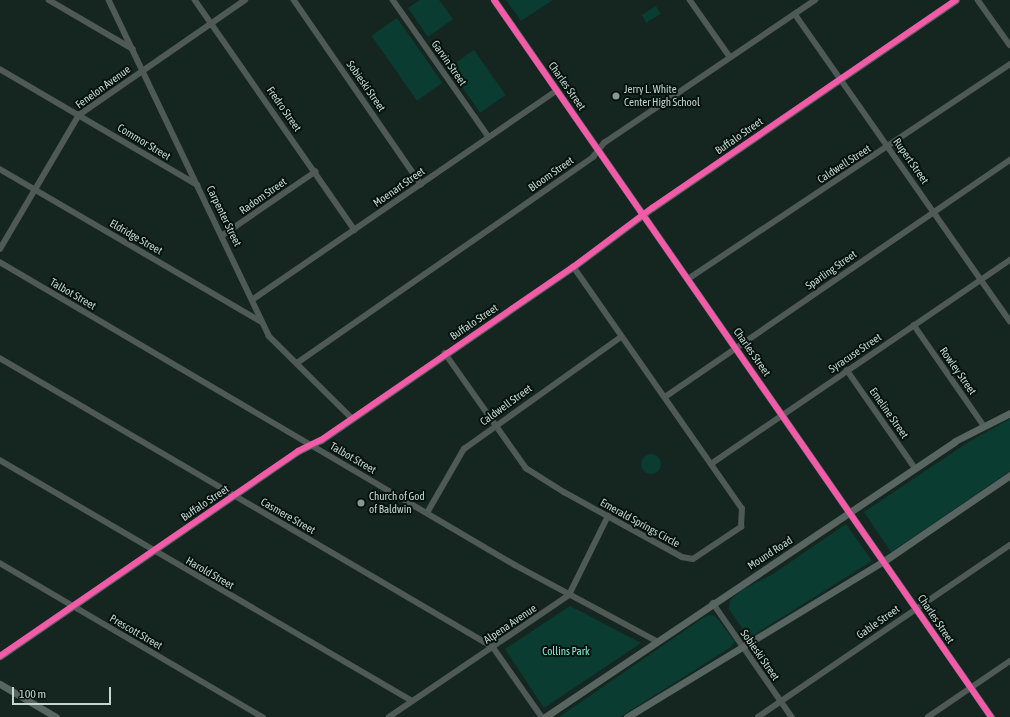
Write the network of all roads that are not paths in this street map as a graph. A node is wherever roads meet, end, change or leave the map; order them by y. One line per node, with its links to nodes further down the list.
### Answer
1 (49, 0): 15 (street)
2 (109, 0): 15 (street, Carpenter Street)
3 (195, 0): 13 (street, Fredro Street)
4 (245, 0): 13 (street, Fenelon Avenue)
5 (294, 0): 29 (street, Sobieski Street)
6 (393, 0): 23 (street, Garvin Street)
7 (494, 0): 21 (street, Charles Street)
8 (690, 0): 16 (street)
9 (815, 0): 12 (street, Bloom Street)
10 (956, 0): 20 (street, Buffalo Street)
11 (978, 0): 14 (street)
12 (795, 14): 16 (street, Bloom Street); 20 (street, Rupert Street)
13 (212, 23): 19 (street, Fenelon Avenue); 28 (street, Fredro Street)
14 (1010, 46)
15 (133, 50): 19 (street, Carpenter Street)
16 (730, 58): 25 (street, Bloom Street)
17 (1010, 64): 24 (street, Caldwell Street)
18 (0, 69): 22 (street, Commor Street)
19 (143, 70): 22 (street, Fenelon Avenue); 30 (street, Carpenter Street)
20 (840, 78): 24 (street, Rupert Street); 33 (street, Buffalo Street)
21 (557, 90): 23 (street, Moenart Street); 25 (street, Charles Street)
22 (79, 115): 30 (street, Commor Street); 31 (street, Fenelon Avenue)
23 (489, 137): 29 (street, Moenart Street)
24 (888, 147): 32 (street, Rupert Street); 40 (street, Caldwell Street)
25 (598, 149): 33 (street, Charles Street); 50 (street, Bloom Street)
26 (1010, 160): 32 (street, Sparling Street)
27 (0, 169): 31 (street, Eldridge Street)
28 (315, 172): 34 (street, Fredro Street); 35 (street, Radom Street)
29 (421, 184): 34 (street, Moenart Street)
30 (198, 186): 35 (street, Carpenter Street)
31 (34, 188): 36 (street, Fenelon Avenue); 44 (street, Eldridge Street)
32 (934, 211): 41 (street, Rupert Street); 47 (street, Sparling Street)
33 (644, 216): 39 (street, Buffalo Street); 40 (street, Charles Street)
34 (355, 230): 42 (street, Moenart Street)
35 (222, 235): 42 (street, Carpenter Street)
36 (0, 249)
37 (1010, 260): 41 (street, Syracuse Street)
38 (0, 262): 58 (street, Talbot Street)
39 (573, 267): 46 (street, Emerald Springs Circle); 48 (street, Buffalo Street)
40 (688, 279): 47 (street, Charles Street)
41 (981, 279): 43 (street, Rupert Street); 45 (street, Syracuse Street)
42 (252, 300): 44 (street, Carpenter Street)
43 (1010, 321)
44 (263, 322): 50 (street, Carpenter Street)
45 (914, 325): 51 (street, Syracuse Street); 57 (street, Rowley Street)
46 (621, 337): 52 (street, Emerald Springs Circle); 56 (street, Caldwell Street)
47 (736, 347): 52 (street, Sparling Street); 54 (street, Charles Street)
48 (445, 353): 55 (street, Buffalo Street); 56 (street, Emerald Springs Circle)
49 (0, 358): 63 (street, Casmere Street)
50 (296, 363): 55 (street, Carpenter Street)
51 (847, 370): 54 (street, Syracuse Street); 61 (street, Emeline Street)
52 (665, 397): 60 (street, Emerald Springs Circle)
53 (1010, 413): 57 (street, Mound Road)
54 (783, 414): 60 (street, Syracuse Street); 65 (street, Charles Street)
55 (352, 418): 58 (street, Buffalo Street)
56 (496, 425): 64 (street, Caldwell Street); 66 (street, Emerald Springs Circle)
57 (985, 427): 61 (street, Mound Road)
58 (310, 445): 63 (street, Buffalo Street); 64 (street, Talbot Street)
59 (0, 460): 68 (street, Harold Street)
60 (711, 464): 66 (street, Emerald Springs Circle)
61 (915, 468): 65 (street, Mound Road)
62 (1010, 475): 69 (street)
63 (234, 495): 68 (street, Buffalo Street); 76 (street, Casmere Street)
64 (427, 513): 71 (street, Talbot Street)
65 (851, 513): 69 (street, Charles Street); 72 (street, Mound Road)
66 (608, 516): 71 (street, Alpena Avenue)
67 (1010, 545): 74 (street, Gable Street)
68 (154, 550): 73 (street, Buffalo Street); 82 (street, Harold Street)
69 (884, 561): 74 (street, Charles Street); 77 (street)
70 (0, 563): 73 (street, Prescott Street)
71 (569, 595): 75 (street, Talbot Street); 76 (street, Alpena Avenue)
72 (714, 603): 75 (street, Mound Road); 77 (street, Sobieski Street)
73 (73, 606): 78 (street, Buffalo Street); 85 (street, Prescott Street)
74 (916, 608): 81 (street, Charles Street); 83 (street, Gable Street)
75 (657, 641): 88 (street, Mound Road)
76 (493, 647): 82 (street, Alpena Avenue); 87 (street, Casmere Street)
77 (742, 647): 83 (street, Sobieski Street); 89 (street)
78 (0, 656)
79 (1010, 661): 81 (street)
80 (0, 684): 84 (street)
81 (971, 687): 92 (street); 93 (street, Charles Street)
82 (412, 701): 86 (street, Alpena Avenue)
83 (781, 701): 90 (street, Gable Street); 91 (street, Sobieski Street)
84 (56, 717)
85 (263, 717)
86 (389, 717)
87 (542, 717)
88 (545, 717)
89 (627, 717)
90 (758, 717)
91 (792, 717)
92 (928, 717)
93 (991, 717)

